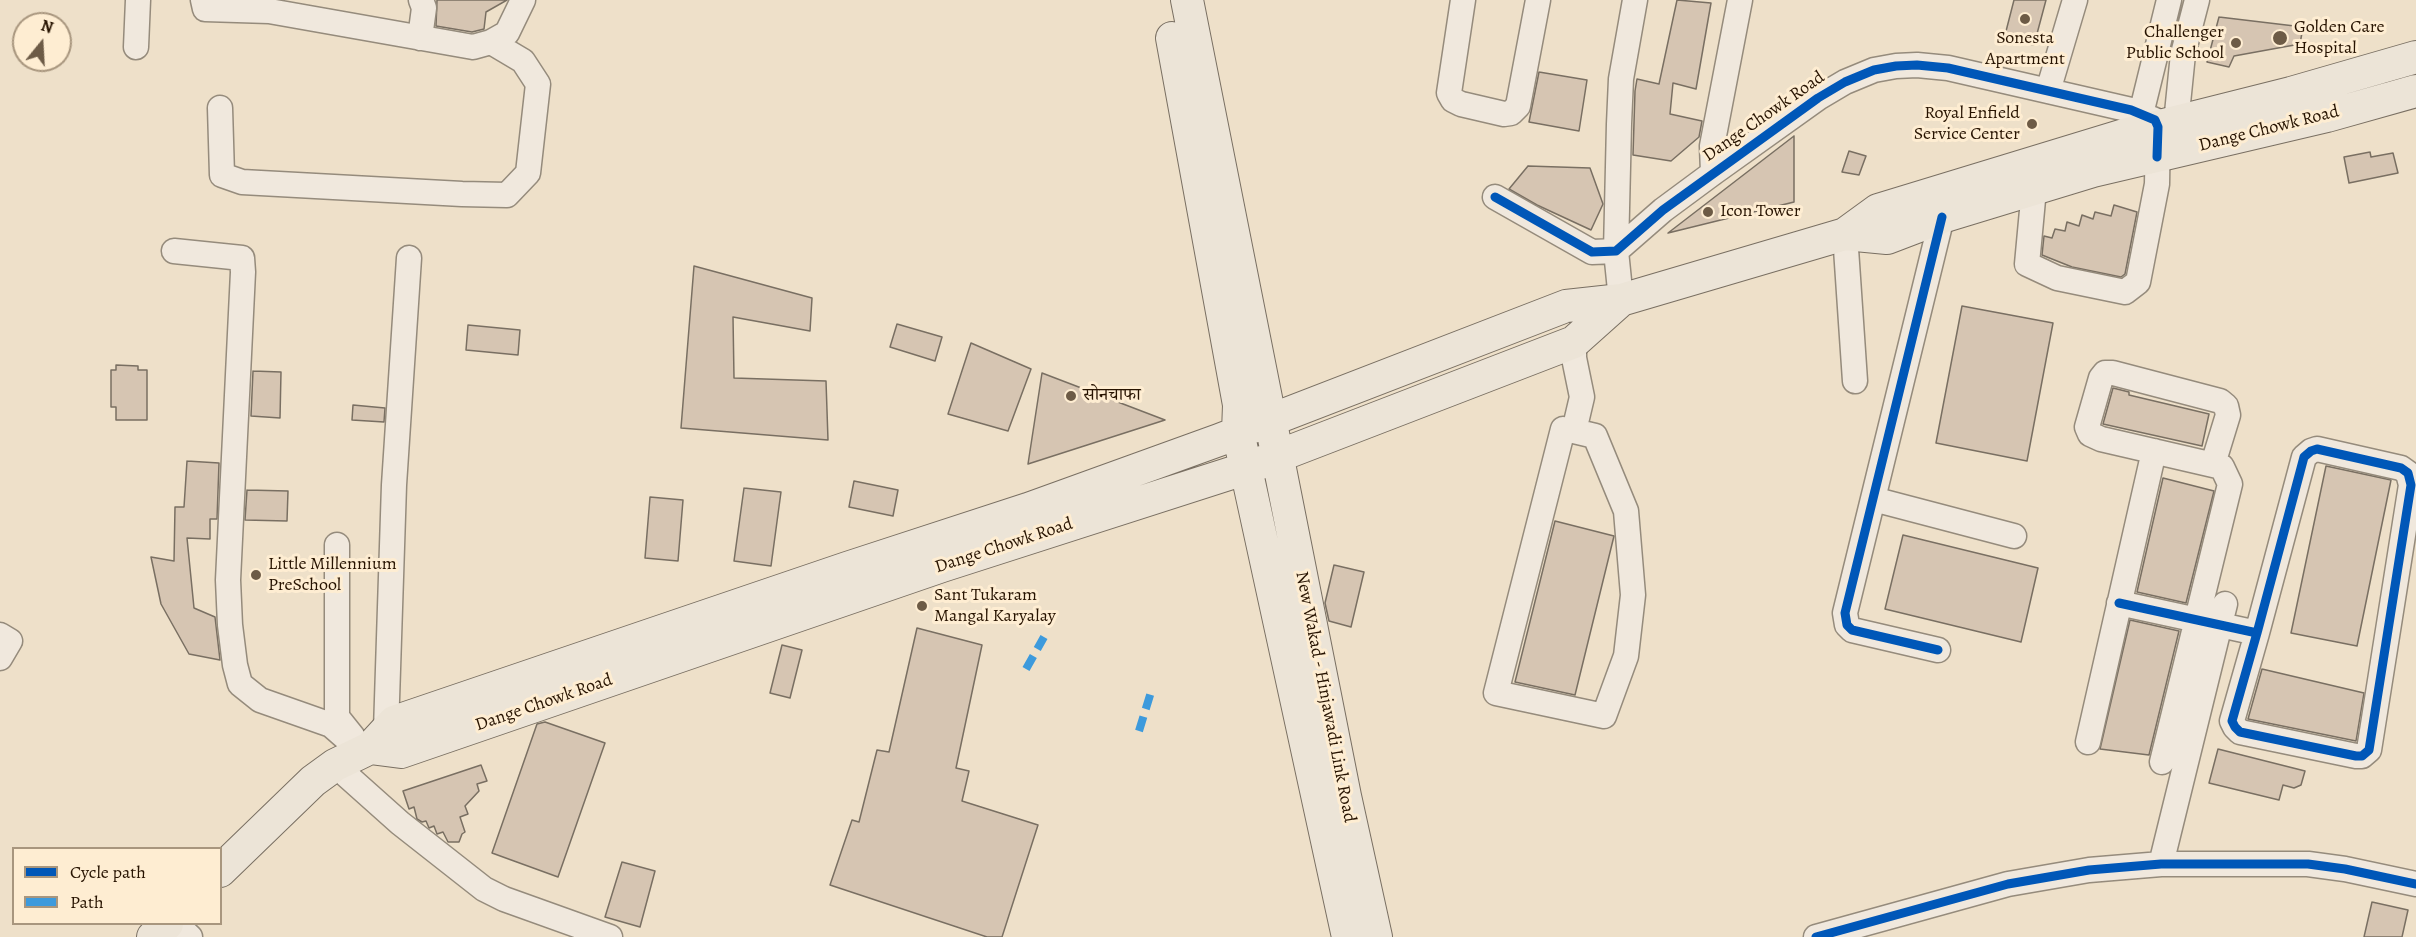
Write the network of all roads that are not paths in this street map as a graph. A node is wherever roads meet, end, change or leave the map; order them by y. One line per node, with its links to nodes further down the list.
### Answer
1 (138, 0): 18 (street)
2 (203, 0): 15 (street)
3 (421, 0): 16 (street)
4 (523, 0): 17 (street)
5 (1165, 0): 37 (main road, New Wakad - Hinjawadi Link Road)
6 (1186, 0): 35 (main road, New Wakad - Hinjawadi Link Road)
7 (1463, 0): 8 (street)
8 (1538, 0)
9 (1635, 0): 30 (street)
10 (1740, 0): 24 (street)
11 (2058, 0): 20 (street)
12 (2075, 0): 20 (street)
13 (2169, 0): 23 (street)
14 (2198, 0): 23 (street)
15 (306, 9): 16 (street)
16 (420, 38): 17 (street)
17 (491, 42): 22 (street)
18 (136, 47)
19 (2416, 57): 23 (main road, Dange Chowk Road)
20 (2042, 90): 23 (street, Dange Chowk Road); 24 (street, Dange Chowk Road)
21 (2416, 92): 23 (main road, Dange Chowk Road)
22 (219, 108)
23 (2158, 130): 25 (main road, Dange Chowk Road); 25 (street); 28 (main road, Dange Chowk Road)
24 (1713, 173): 30 (street, Dange Chowk Road)
25 (2034, 189): 27 (main road, Dange Chowk Road)
26 (1495, 197): 30 (street)
27 (1942, 217): 28 (main road, Dange Chowk Road); 42 (street)
28 (1845, 234): 32 (main road, Dange Chowk Road); 34 (street)
29 (174, 251): 53 (street)
30 (1616, 251): 32 (street)
31 (409, 258): 53 (street)
32 (1621, 300): 33 (main road, Dange Chowk Road); 35 (main road, Dange Chowk Road)
33 (1574, 342): 36 (street); 39 (main road, Dange Chowk Road)
34 (1855, 381)
35 (1270, 420): 37 (main road, Dange Chowk Road); 39 (main road, New Wakad - Hinjawadi Link Road)
36 (1574, 431): 36 (street)
37 (1238, 432): 41 (main road, New Wakad - Hinjawadi Link Road); 47 (main road, Dange Chowk Road)
38 (2154, 451): 40 (street); 40 (street); 45 (street)
39 (1277, 456): 41 (main road, Dange Chowk Road); 55 (main road, New Wakad - Hinjawadi Link Road)
40 (2213, 464): 46 (street)
41 (1247, 468): 47 (main road, Dange Chowk Road); 55 (main road, New Wakad - Hinjawadi Link Road)
42 (1873, 499): 43 (street); 50 (street)
43 (2014, 536)
44 (337, 545): 53 (street)
45 (2120, 603): 46 (street); 52 (street)
46 (2214, 617): 48 (street); 54 (street); 56 (street)
47 (714, 630): 53 (main road, Dange Chowk Road)
48 (2257, 633): 48 (street)
49 (0, 635): 51 (street)
50 (1938, 650)
51 (0, 658)
52 (2088, 742)
53 (362, 750): 57 (main road); 63 (street)
54 (2162, 762)
55 (1331, 798): 64 (main road, New Wakad - Hinjawadi Link Road); 65 (main road, New Wakad - Hinjawadi Link Road)
56 (2161, 864): 58 (street); 66 (street)
57 (222, 869)
58 (2416, 884)
59 (166, 925): 61 (main road)
60 (177, 925): 62 (street)
61 (153, 937)
62 (190, 937)
63 (610, 937)
64 (1348, 937)
65 (1376, 937)
66 (1816, 937)

